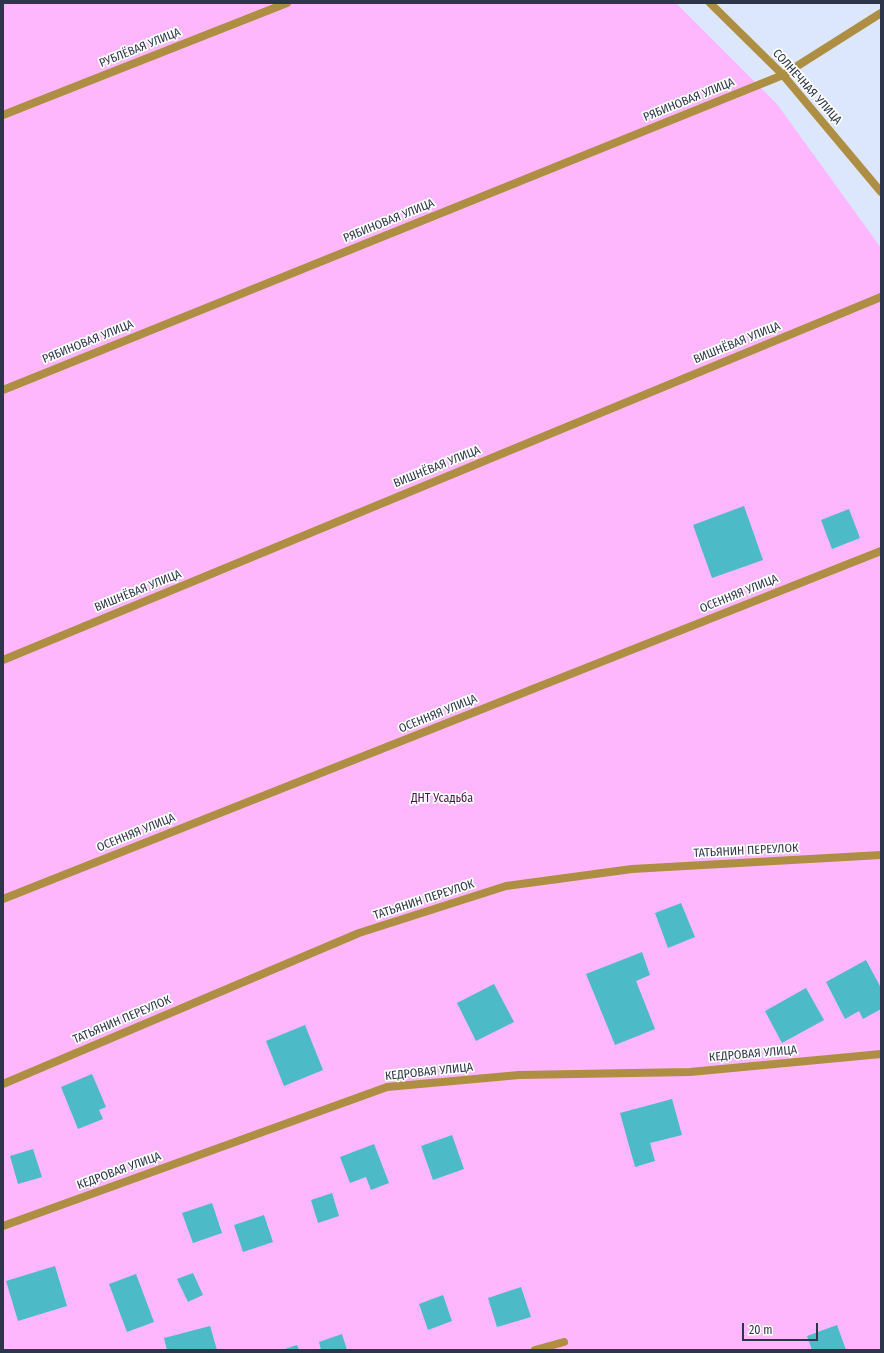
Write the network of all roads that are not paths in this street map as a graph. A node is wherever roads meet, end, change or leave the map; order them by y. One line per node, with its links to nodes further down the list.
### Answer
1 (287, 3): 5 (street, РУБЛЁВАЯ УЛИЦА)
2 (710, 3): 4 (street, СОЛНЕЧНАЯ УЛИЦА)
3 (881, 13): 4 (street, РЯБИНОВАЯ УЛИЦА)
4 (783, 75): 6 (street, СОЛНЕЧНАЯ УЛИЦА); 8 (street, РЯБИНОВАЯ УЛИЦА)
5 (3, 115)
6 (881, 192)
7 (881, 297): 10 (street, ВИШНЁВАЯ УЛИЦА)
8 (3, 390)
9 (881, 551): 12 (street, ОСЕННЯЯ УЛИЦА)
10 (3, 660)
11 (881, 855): 14 (street, ТАТЬЯНИН ПЕРЕУЛОК)
12 (3, 899)
13 (881, 1054): 15 (street, КЕДРОВАЯ УЛИЦА)
14 (3, 1084)
15 (3, 1226)
16 (564, 1342): 17 (street)
17 (535, 1350)

